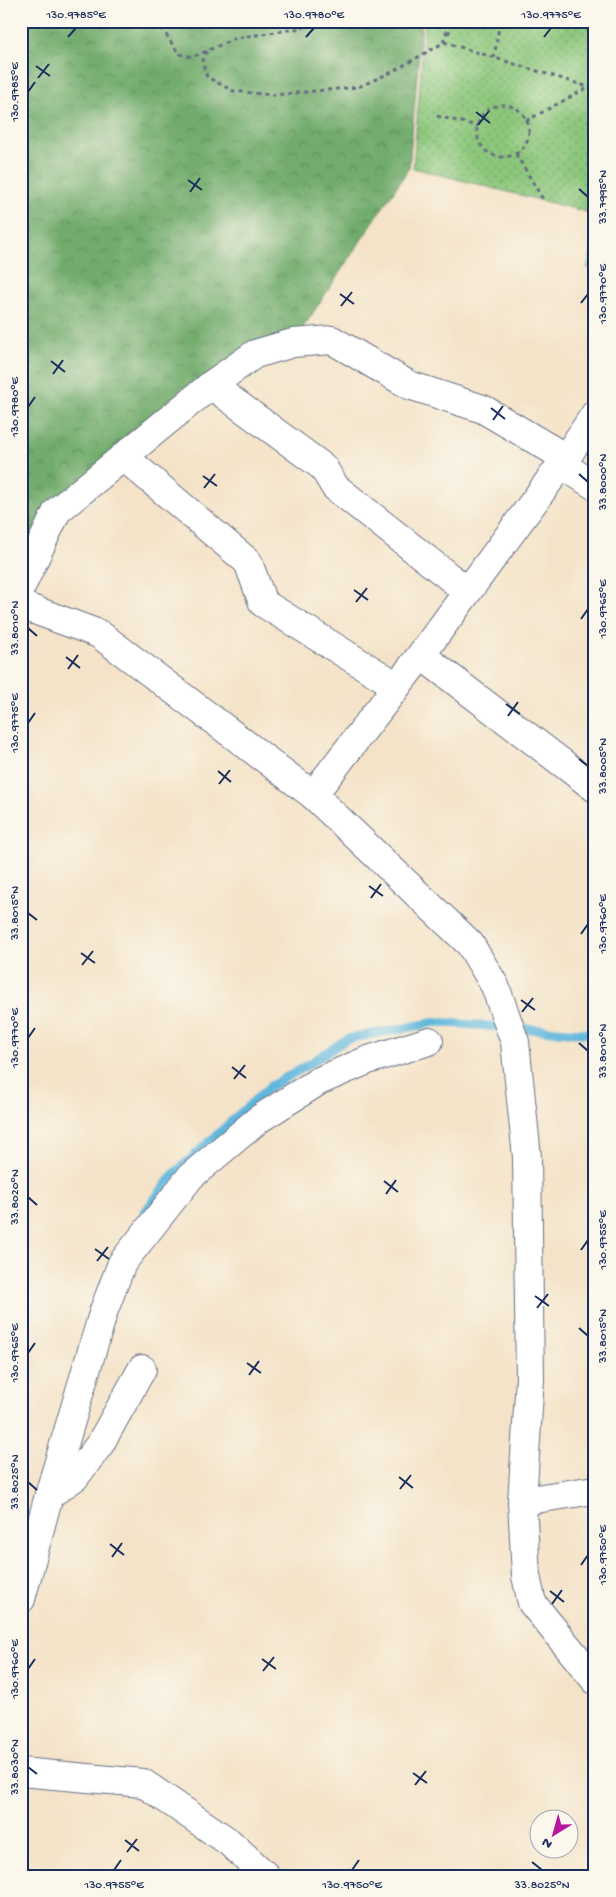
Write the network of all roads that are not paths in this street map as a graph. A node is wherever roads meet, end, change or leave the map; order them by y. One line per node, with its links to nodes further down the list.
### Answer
1 (211, 385): 3 (street); 4 (street); 7 (street)
2 (595, 414): 4 (street)
3 (125, 458): 6 (street); 10 (street)
4 (563, 461): 5 (street); 7 (street)
5 (595, 486)
6 (21, 587)
7 (467, 591): 9 (street)
8 (21, 605): 12 (street)
9 (421, 655): 10 (street); 11 (street)
10 (397, 686): 12 (street)
11 (595, 788)
12 (313, 795): 17 (street)
13 (429, 1041): 16 (street)
14 (142, 1369): 16 (street)
15 (595, 1490): 17 (street)
16 (49, 1495): 18 (street)
17 (522, 1501): 19 (street)
18 (21, 1599)
19 (595, 1680)
20 (21, 1772): 21 (street)
21 (266, 1876)

